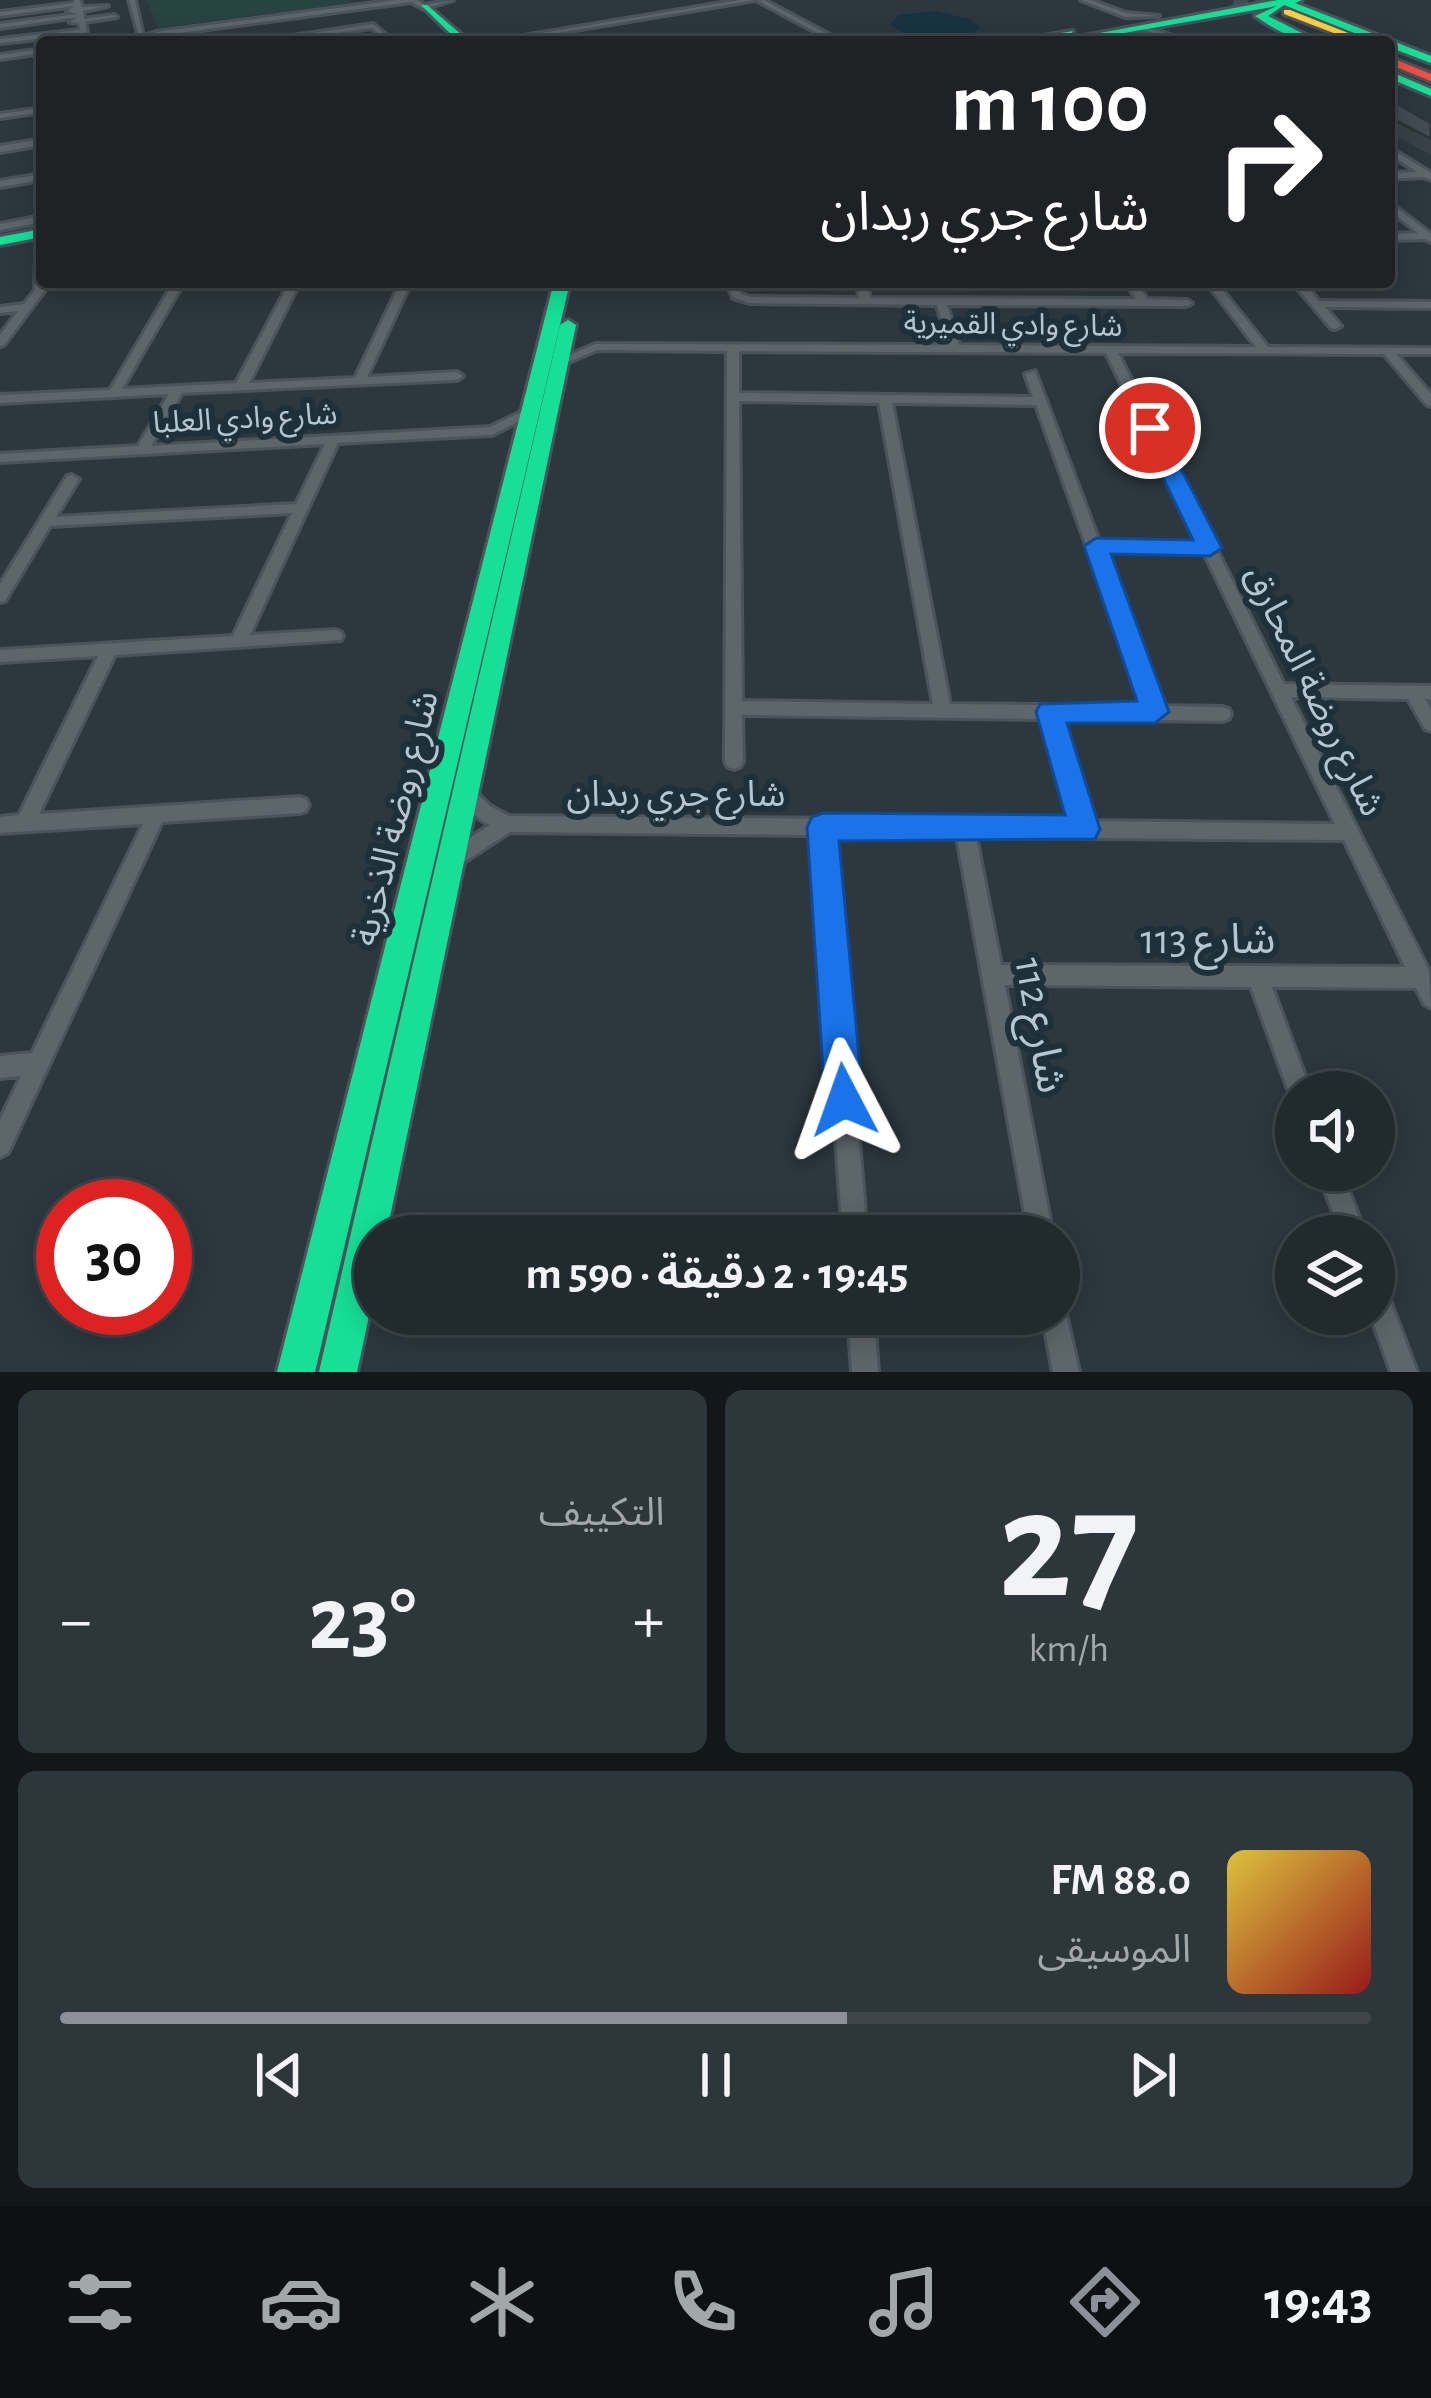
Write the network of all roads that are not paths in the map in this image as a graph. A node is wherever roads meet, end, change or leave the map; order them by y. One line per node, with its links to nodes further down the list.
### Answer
1 (58, 0): 14 (street)
2 (132, 0): 19 (street)
3 (760, 0): 25 (street); 26 (street)
4 (1084, 0): 13 (street)
5 (1326, 0): 18 (main road)
6 (433, 2): 8 (street); 9 (street); 24 (main road)
7 (1227, 4): 10 (main road); 13 (main road); 28 (main road)
8 (383, 5): 9 (street); 9 (street)
9 (359, 6): 15 (street); 16 (street); 17 (street)
10 (1280, 7): 13 (main road); 18 (main road); 30 (main road); 31 (main road)
11 (105, 9): 12 (street); 12 (street)
12 (79, 10): 14 (street); 14 (street)
13 (1159, 21): 27 (main road); 29 (main road)
14 (0, 23)
15 (209, 28): 16 (street); 17 (street)
16 (192, 31): 21 (street)
17 (176, 32): 20 (street)
18 (1345, 33)
19 (137, 36)
20 (160, 36)
21 (162, 36)
22 (297, 36): 23 (street)
23 (387, 36)
24 (475, 36)
25 (508, 36)
26 (829, 36)
27 (1064, 36)
28 (1080, 36)
29 (1083, 36)
30 (1309, 36)
31 (1351, 36)
32 (1395, 49): 36 (main road)
33 (36, 52): 34 (street)
34 (0, 57)
35 (1395, 58): 37 (main road)
36 (1431, 60)
37 (1431, 74)
38 (1395, 77): 39 (main road)
39 (1431, 93)
40 (36, 111): 41 (street)
41 (0, 116)
42 (36, 143): 43 (street)
43 (0, 149)
44 (1395, 154): 45 (street)
45 (1428, 175): 46 (street)
46 (1395, 176)
47 (36, 178): 48 (street)
48 (0, 184)
49 (1395, 210): 53 (street)
50 (36, 228): 51 (main road)
51 (0, 234)
52 (1395, 237): 53 (street)
53 (1429, 237)
54 (40, 288): 73 (street)
55 (175, 288): 91 (street)
56 (292, 288): 89 (street)
57 (403, 288): 88 (street)
58 (561, 288): 97 (main road, شارع روضة الذخرية)
59 (576, 288): 76 (main road, شارع روضة الذخرية)
60 (732, 288): 66 (street)
61 (863, 288): 66 (street)
62 (1003, 288): 68 (street)
63 (1135, 288): 69 (street)
64 (1216, 288): 82 (street)
65 (1302, 288): 71 (street)
66 (865, 301): 67 (street)
67 (941, 301): 68 (street); 80 (street)
68 (1009, 302): 69 (street)
69 (1144, 302): 70 (street)
70 (1187, 303)
71 (1316, 304): 72 (street); 75 (street)
72 (1431, 304)
73 (28, 307): 74 (street); 77 (street)
74 (0, 310)
75 (1335, 326)
76 (567, 333): 79 (street, شارع وادي القميرية); 85 (main road, شارع روضة الذخرية)
77 (0, 343)
78 (734, 346): 79 (street, شارع وادي القميرية); 80 (street, شارع وادي القميرية); 92 (street)
79 (596, 347): 85 (street, شارع وادي القميرية)
80 (954, 347): 81 (street, شارع وادي القميرية)
81 (1110, 349): 82 (street, شارع وادي القميرية); 107 (street, شارع روضة المحارق)
82 (1265, 350): 83 (street, شارع وادي القميرية)
83 (1387, 351): 84 (street, شارع وادي القميرية); 96 (street)
84 (1431, 351)
85 (560, 362): 122 (main road, شارع روضة الذخرية)
86 (1030, 374): 95 (street)
87 (457, 376): 88 (street)
88 (360, 380): 89 (street)
89 (241, 386): 90 (street)
90 (178, 390): 91 (street); 101 (street)
91 (114, 393): 93 (street)
92 (733, 397): 94 (street); 115 (street)
93 (0, 399)
94 (886, 400): 95 (street); 116 (street)
95 (1041, 401): 106 (street)
96 (1431, 402)
97 (531, 412): 98 (street, شارع وادي العلبا); 100 (main road, شارع روضة الذخرية)
98 (492, 431): 99 (street, شارع وادي العلبا); 100 (street)
99 (333, 440): 101 (street, شارع وادي العلبا); 104 (street)
100 (521, 448): 145 (main road, شارع روضة الذخرية)
101 (142, 450): 102 (street, شارع وادي العلبا)
102 (0, 458)
103 (72, 479): 105 (street)
104 (300, 508): 105 (street); 110 (street)
105 (46, 522): 108 (street)
106 (1096, 546): 107 (street); 118 (street)
107 (1210, 548): 113 (street, شارع روضة المحارق)
108 (0, 597)
109 (335, 636): 110 (street)
110 (239, 641): 111 (street)
111 (110, 650): 112 (street); 125 (street)
112 (0, 656)
113 (1280, 690): 114 (street); 131 (street, شارع روضة المحارق)
114 (1422, 693): 120 (street)
115 (734, 708): 116 (street); 121 (street)
116 (944, 710): 117 (street)
117 (1050, 712): 118 (street); 130 (street)
118 (1155, 712): 119 (street)
119 (1223, 714)
120 (1431, 724)
121 (734, 762)
122 (466, 794): 126 (street); 132 (main road, شارع روضة الذخرية)
123 (300, 805): 124 (street)
124 (156, 815): 125 (street); 136 (street)
125 (25, 823): 127 (street)
126 (507, 824): 128 (street, شارع جري ربدان); 132 (street)
127 (0, 825)
128 (823, 827): 129 (street, شارع جري ربدان); 140 (street)
129 (965, 828): 130 (street, شارع جري ربدان); 133 (street, شارع 112)
130 (1084, 829): 131 (street, شارع جري ربدان)
131 (1349, 832): 135 (street, شارع روضة المحارق)
132 (448, 864): 146 (main road, شارع روضة الذخرية)
133 (994, 975): 134 (street, شارع 113); 141 (street, شارع 112)
134 (1258, 977): 135 (street, شارع 113); 138 (street)
135 (1426, 987)
136 (37, 1064): 137 (street); 139 (street)
137 (0, 1067)
138 (1292, 1071)
139 (0, 1145)
140 (853, 1215)
141 (1037, 1215)
142 (863, 1335): 147 (street)
143 (1059, 1335): 148 (street)
144 (1390, 1335): 149 (street)
145 (296, 1372)
146 (338, 1372)
147 (866, 1372)
148 (1066, 1372)
149 (1404, 1372)

